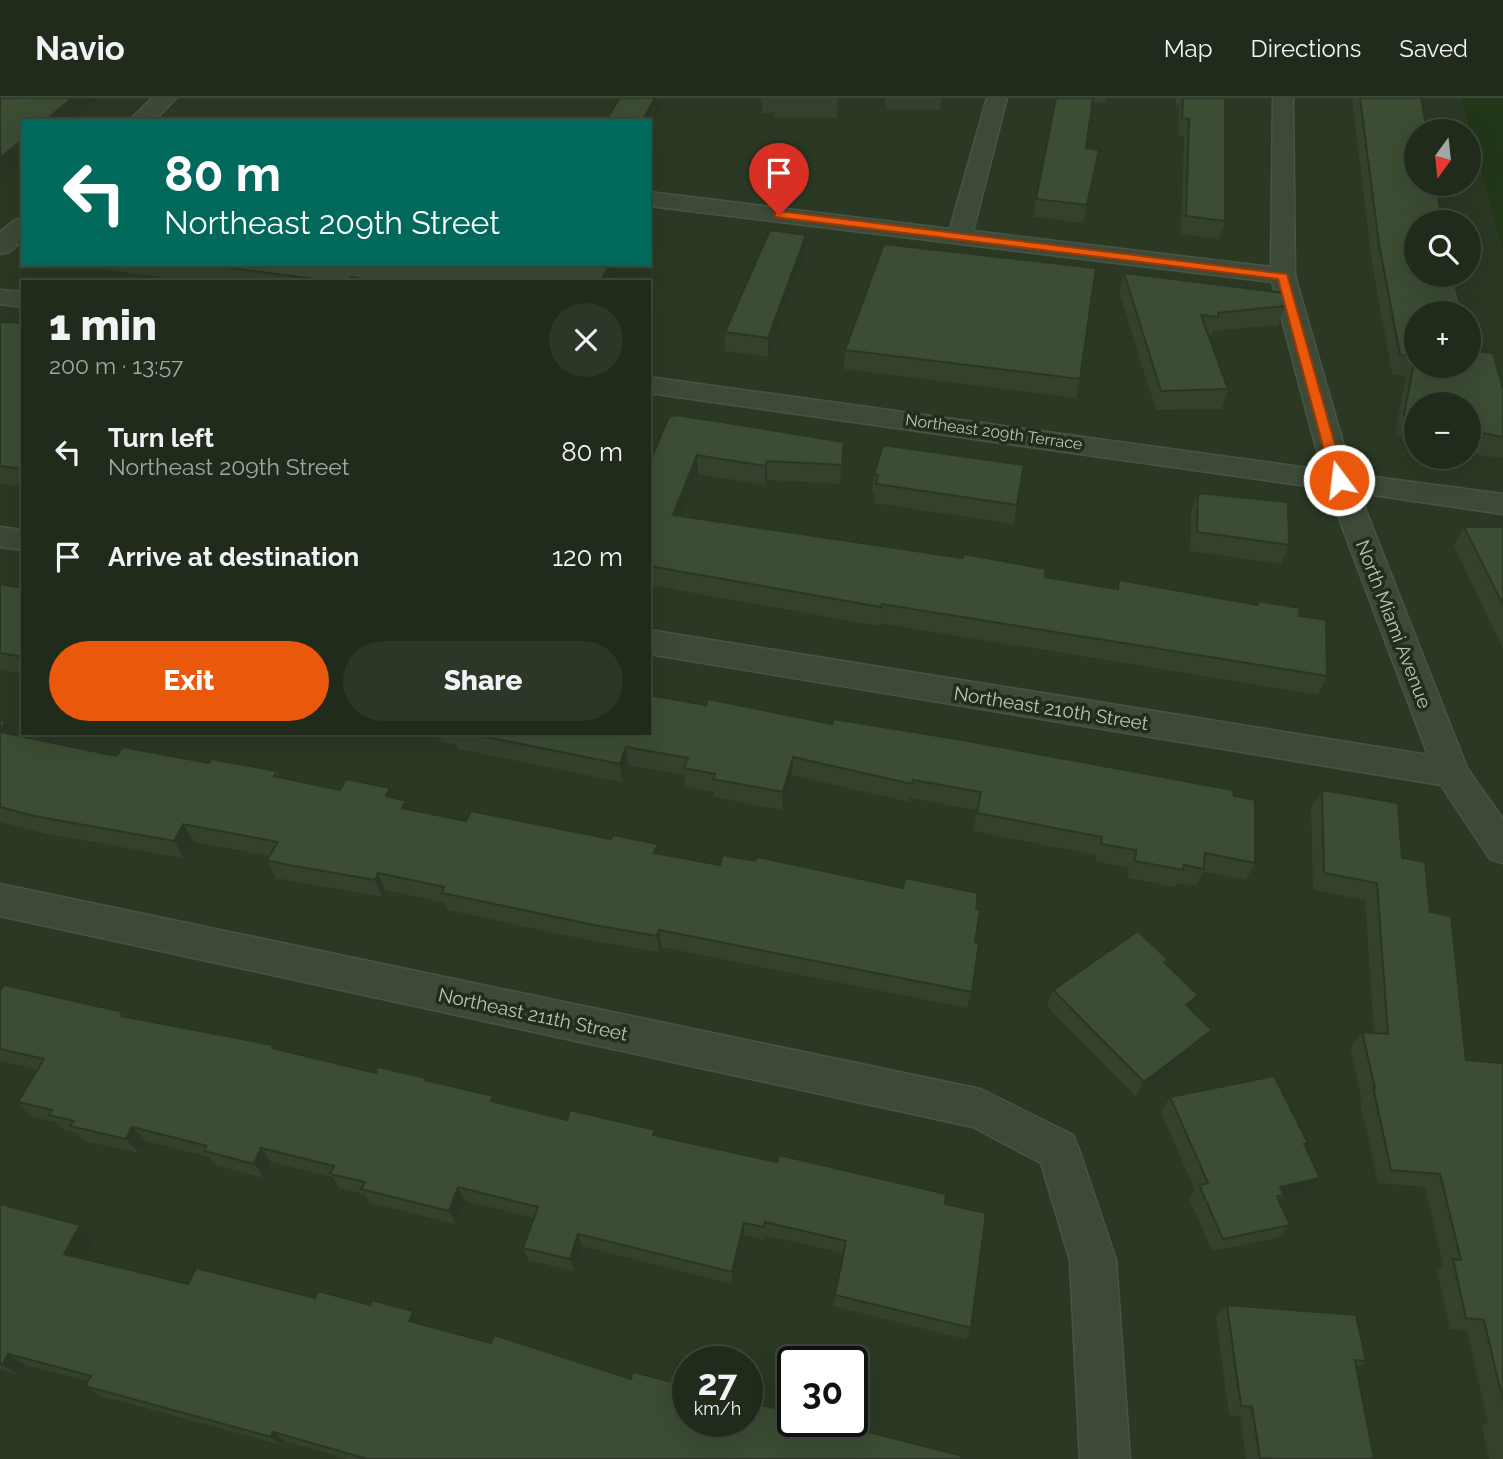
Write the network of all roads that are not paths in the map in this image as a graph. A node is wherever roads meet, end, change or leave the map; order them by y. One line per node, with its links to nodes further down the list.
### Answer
1 (165, 98): 4 (street)
2 (997, 98): 7 (street)
3 (1283, 98): 9 (street, North Miami Avenue)
4 (142, 119)
5 (651, 199): 7 (street)
6 (21, 228): 8 (street)
7 (960, 236): 9 (street)
8 (0, 246)
9 (1283, 276): 13 (street, North Miami Avenue)
10 (0, 297): 11 (street)
11 (21, 300)
12 (651, 385): 13 (street, Northeast 209th Terrace)
13 (1339, 480): 14 (street, Northeast 209th Terrace); 18 (street, North Miami Avenue)
14 (1503, 503)
15 (0, 537): 16 (street)
16 (21, 540)
17 (651, 642): 18 (street, Northeast 210th Street)
18 (1452, 774): 19 (street, North Miami Avenue)
19 (1503, 848)
20 (0, 900): 21 (street, Northeast 211th Street)
21 (1105, 1459)

